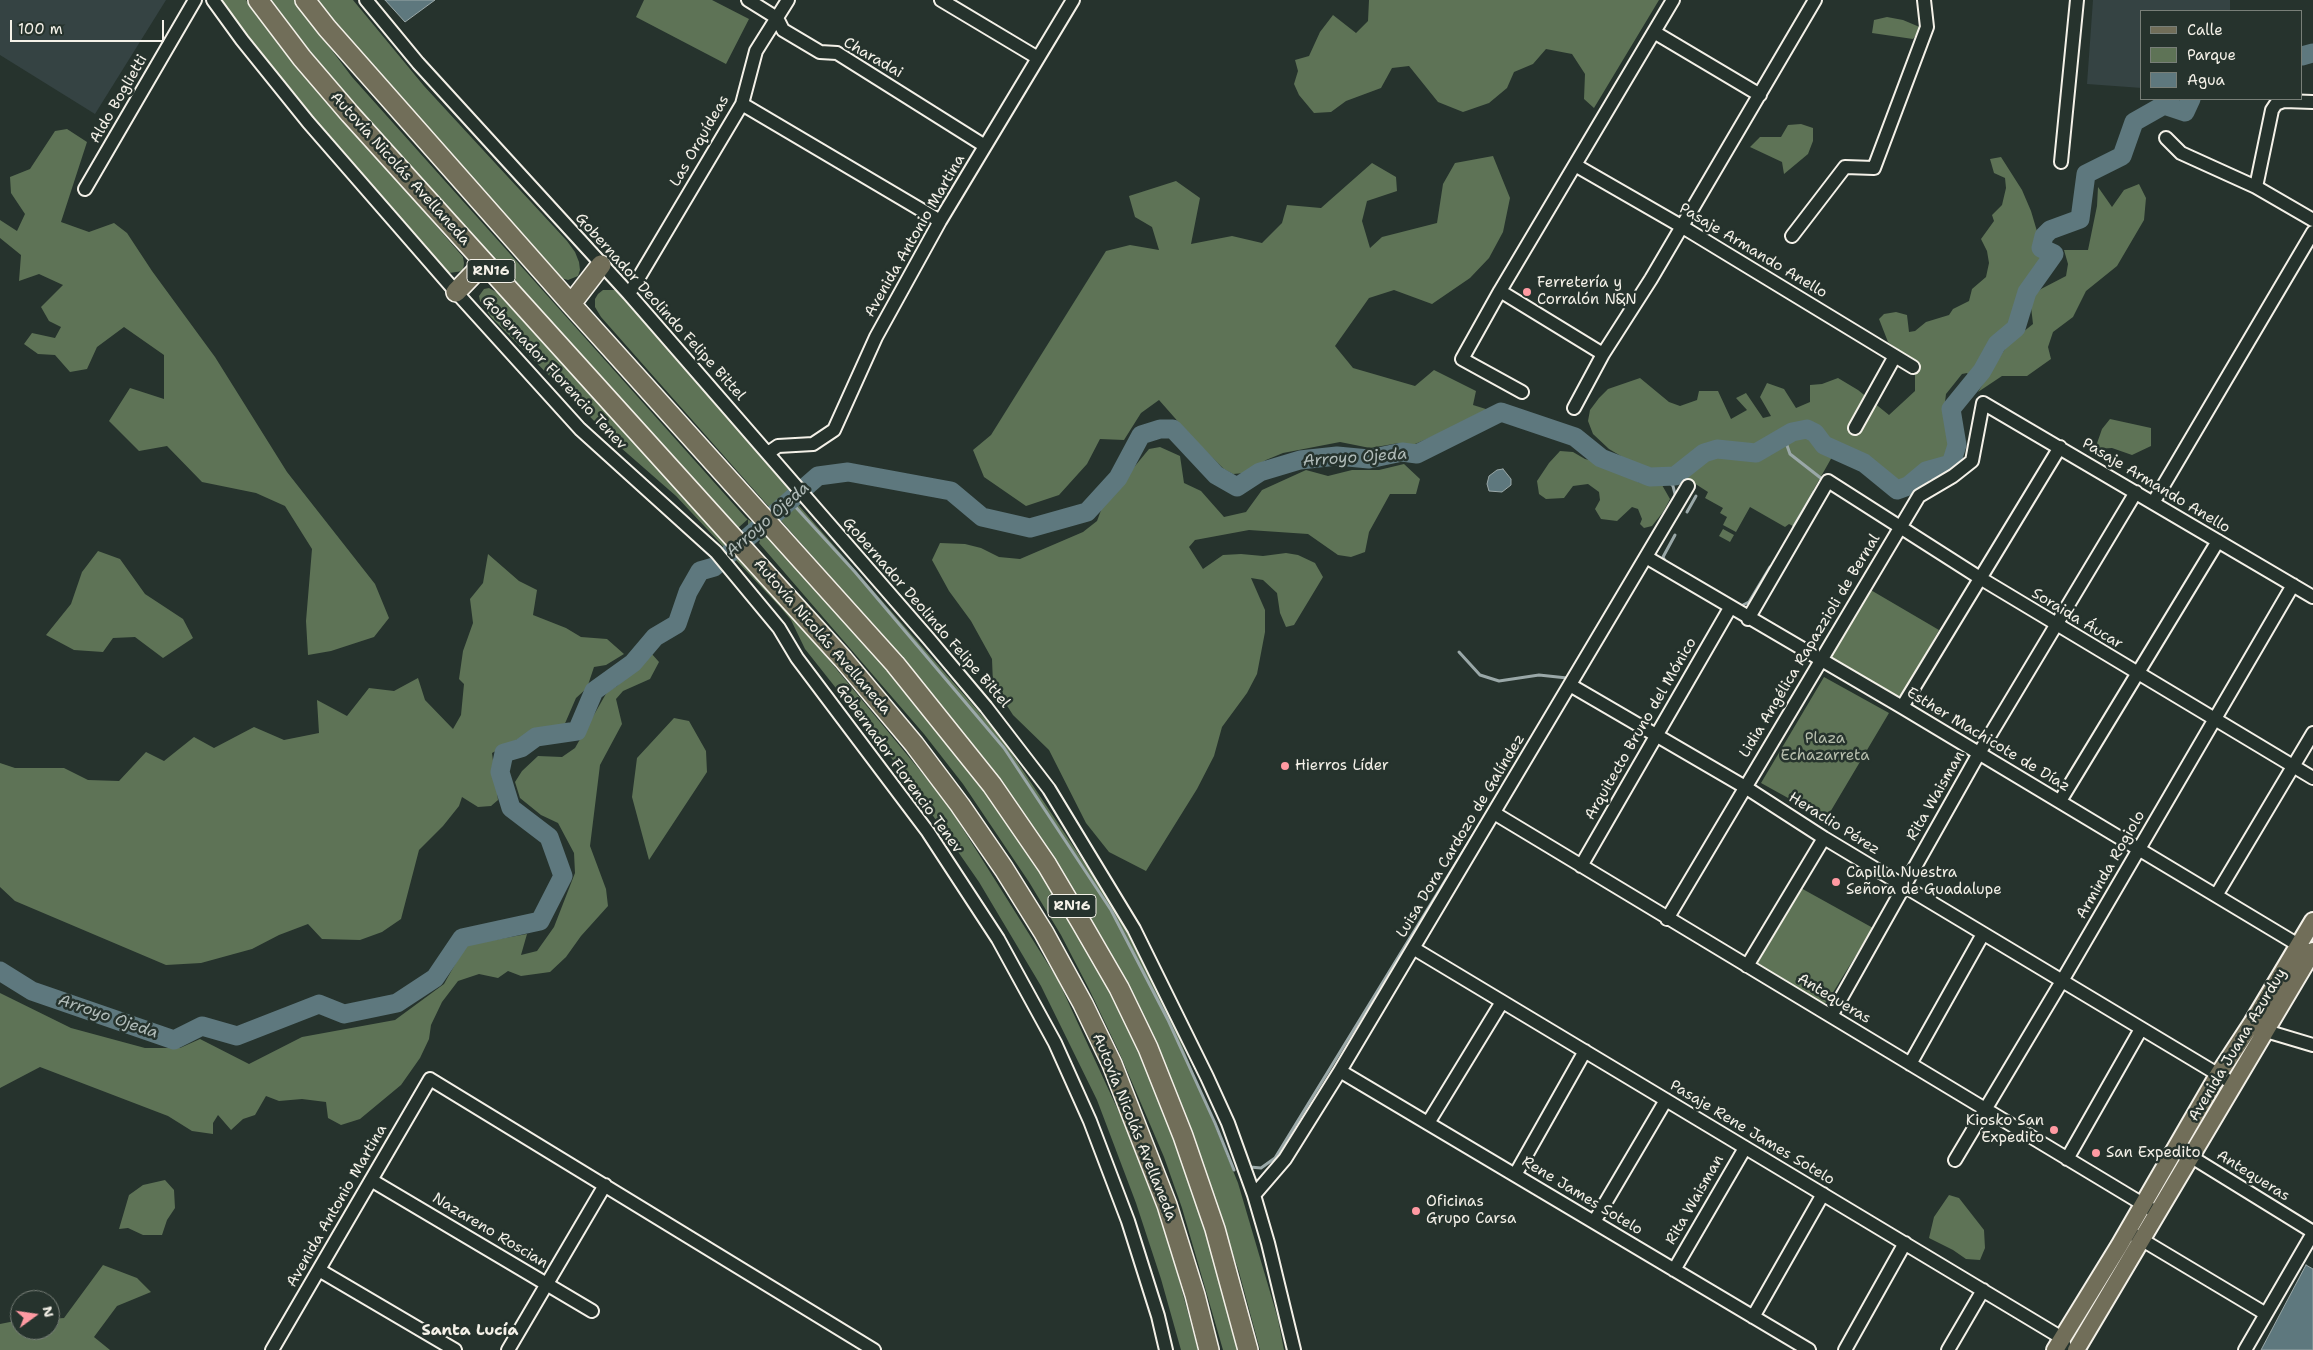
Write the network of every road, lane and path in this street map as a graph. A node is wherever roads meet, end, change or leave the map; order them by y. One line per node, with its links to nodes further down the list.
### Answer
1 (196, 0): 25 (street, Aldo Boglietti)
2 (213, 0): 34 (street, Gobernador Florencio Tenev)
3 (258, 0): 31 (highway, Autovía Nicolás Avellaneda / RN16)
4 (305, 0): 36 (highway, RN16)
5 (366, 0): 32 (street, Gobernador Deolindo Felipe Bittel)
6 (748, 0): 14 (street, Charadai)
7 (788, 0): 14 (street, Las Orquídeas)
8 (941, 0): 16 (street)
9 (1073, 0): 16 (street, Avenida Antonio Martina)
10 (1673, 0): 15 (street)
11 (1816, 0): 17 (street)
12 (1924, 0): 30 (street)
13 (2077, 0): 22 (street)
14 (777, 18): 19 (street, Las Orquídeas); 21 (street, Charadai)
15 (1654, 32): 17 (street); 23 (street)
16 (1038, 58): 21 (street, Avenida Antonio Martina)
17 (1760, 95): 28 (street)
18 (2313, 102): 24 (street)
19 (742, 104): 27 (street); 35 (street, Las Orquídeas)
20 (2166, 138): 24 (street)
21 (986, 146): 27 (street, Avenida Antonio Martina)
22 (2061, 162)
23 (1575, 165): 28 (street, Pasaje Armando Anello); 33 (street)
24 (2256, 186): 26 (street)
25 (85, 189)
26 (2313, 220)
27 (940, 222): 45 (street, Avenida Antonio Martina)
28 (1681, 226): 37 (street); 38 (street, Pasaje Armando Anello)
29 (2313, 232): 48 (street)
30 (1792, 236)
31 (484, 263): 34 (highway); 124 (highway, Autovía Nicolás Avellaneda / RN16)
32 (601, 265): 35 (street, Gobernador Deolindo Felipe Bittel); 36 (highway)
33 (1500, 291): 37 (street); 40 (street)
34 (456, 292): 123 (street, Gobernador Florencio Tenev)
35 (629, 294): 45 (street, Gobernador Deolindo Felipe Bittel)
36 (571, 304): 125 (highway, RN16)
37 (1603, 354): 42 (street)
38 (1895, 356): 39 (street, Pasaje Armando Anello); 43 (street)
39 (1913, 367)
40 (1522, 392)
41 (1983, 403): 44 (street, Pasaje Armando Anello); 49 (street, Lidia Angélica Rapazzioli de Bernal)
42 (1574, 408)
43 (1855, 428)
44 (2060, 447): 47 (street, Pasaje Armando Anello); 52 (street)
45 (768, 454): 105 (street, Gobernador Deolindo Felipe Bittel)
46 (1688, 486): 51 (street, Luisa Dora Cardozo de Galíndez)
47 (2136, 492): 48 (street, Pasaje Armando Anello); 57 (street, Rita Waisman)
48 (2153, 502): 50 (street, Pasaje Armando Anello)
49 (1900, 529): 52 (street, Soraida Áucar); 56 (street, Soraida Áucar); 58 (street, Lidia Angélica Rapazzioli de Bernal)
50 (2218, 541): 53 (street, Pasaje Armando Anello); 59 (street)
51 (1646, 557): 55 (street, Esther Machicote de Díaz); 60 (street, Luisa Dora Cardozo de Galíndez)
52 (1980, 578): 57 (street, Soraida Áucar); 61 (street)
53 (2293, 585): 54 (street, Pasaje Armando Anello); 62 (street, Arminda Rogiolo)
54 (2313, 597)
55 (1730, 608): 56 (street, Esther Machicote de Díaz); 64 (street, Arquitecto Bruno del Mónico)
56 (1748, 619): 58 (street, Esther Machicote de Díaz)
57 (2058, 625): 59 (street, Soraida Áucar); 65 (street, Rita Waisman)
58 (1821, 660): 61 (street, Esther Machicote de Díaz); 68 (street, Lidia Angélica Rapazzioli de Bernal)
59 (2136, 673): 62 (street, Soraida Áucar); 69 (street)
60 (1570, 685): 64 (street, Heraclio Pérez); 70 (street, Luisa Dora Cardozo de Galíndez)
61 (1902, 707): 65 (street, Esther Machicote de Díaz)
62 (2215, 719): 66 (street, Soraida Áucar); 72 (street, Arminda Rogiolo)
63 (2313, 733): 66 (street)
64 (1656, 736): 68 (street, Heraclio Pérez); 73 (street, Arquitecto Bruno del Mónico)
65 (1978, 755): 69 (street, Esther Machicote de Díaz); 74 (street, Rita Waisman)
66 (2293, 766): 67 (street, Soraida Áucar); 75 (street)
67 (2313, 778)
68 (1744, 788): 71 (street, Heraclio Pérez); 76 (street, Lidia Angélica Rapazzioli de Bernal)
69 (2060, 801): 72 (street, Esther Machicote de Díaz)
70 (1494, 813): 73 (street, Antequeras); 79 (street, Luisa Dora Cardozo de Galíndez)
71 (1824, 838): 74 (street, Heraclio Pérez); 81 (street)
72 (2139, 848): 75 (street, Esther Machicote de Díaz); 82 (street, Arminda Rogiolo)
73 (1581, 866): 76 (street, Antequeras)
74 (1903, 886): 78 (street, Heraclio Pérez); 84 (street, Rita Waisman)
75 (2217, 894): 80 (street, Esther Machicote de Díaz)
76 (1667, 919): 81 (street, Antequeras)
77 (2313, 921): 80 (main road, Avenida Juana Azurduy)
78 (1983, 934): 82 (street, Heraclio Pérez); 89 (street)
79 (1413, 948): 83 (street, Pasaje Rene James Sotelo); 90 (street, Luisa Dora Cardozo de Galíndez)
80 (2308, 949): 85 (main road, Avenida Juana Azurduy)
81 (1747, 966): 84 (street, Antequeras)
82 (2062, 981): 86 (street, Heraclio Pérez); 94 (street, Arminda Rogiolo)
83 (1502, 1002): 88 (street, Pasaje Rene James Sotelo); 95 (street)
84 (1831, 1016): 89 (street, Antequeras)
85 (2259, 1027): 87 (street); 91 (main road, Avenida Juana Azurduy); 92 (main road, Avenida Juana Azurduy)
86 (2141, 1029): 91 (street, Heraclio Pérez); 99 (street)
87 (2313, 1045)
88 (1585, 1051): 93 (street, Pasaje Rene James Sotelo); 101 (street)
89 (1910, 1064): 94 (street, Antequeras)
90 (1340, 1071): 95 (street, Rene James Sotelo); 105 (street, Luisa Dora Cardozo de Galíndez)
91 (2218, 1075): 92 (street, Heraclio Pérez); 97 (main road, Avenida Juana Azurduy)
92 (2234, 1084): 98 (main road, Avenida Juana Azurduy)
93 (1666, 1100): 96 (street, Pasaje Rene James Sotelo); 107 (street)
94 (1985, 1109): 99 (street, Antequeras); 100 (street, Arminda Rogiolo)
95 (1428, 1123): 101 (street, Rene James Sotelo)
96 (1745, 1148): 104 (street, Pasaje Rene James Sotelo); 112 (street, Rita Waisman)
97 (2176, 1149): 98 (street, Antequeras); 106 (main road, Avenida Juana Azurduy)
98 (2191, 1157): 106 (main road, Avenida Juana Azurduy); 108 (street, Antequeras)
99 (2067, 1159): 106 (street, Antequeras)
100 (1955, 1160)
101 (1515, 1175): 107 (street, Rene James Sotelo)
102 (371, 1180): 103 (street, Avenida Antonio Martina); 111 (street, Avenida Antonio Martina); 113 (street, Nazareno Roscian)
103 (605, 1185): 113 (street); 122 (street)
104 (1823, 1194): 110 (street, Pasaje Rene James Sotelo); 117 (street)
105 (1254, 1195): 126 (street, Gobernador Deolindo Felipe Bittel)
106 (2150, 1209): 109 (main road, Avenida Juana Azurduy)
107 (1594, 1222): 112 (street, Rene James Sotelo)
108 (2313, 1233): 116 (street)
109 (2135, 1235): 116 (street); 118 (main road, Avenida Juana Azurduy); 130 (main road, Avenida Juana Azurduy)
110 (1905, 1243): 114 (street, Pasaje Rene James Sotelo); 128 (street)
111 (319, 1270): 119 (street, Avenida Antonio Martina); 120 (street)
112 (1674, 1270): 117 (street, Rene James Sotelo)
113 (547, 1284): 115 (street, Nazareno Roscian); 121 (street)
114 (1983, 1290): 118 (street, Pasaje Rene James Sotelo); 129 (street)
115 (592, 1311)
116 (2266, 1314): 131 (street)
117 (1753, 1317): 127 (street, Rene James Sotelo)
118 (2061, 1346)
119 (272, 1350)
120 (455, 1350)
121 (508, 1350)
122 (874, 1350)
123 (1166, 1350)
124 (1208, 1350)
125 (1248, 1350)
126 (1294, 1350)
127 (1809, 1350)
128 (1845, 1350)
129 (1948, 1350)
130 (2076, 1350)
131 (2245, 1350)

